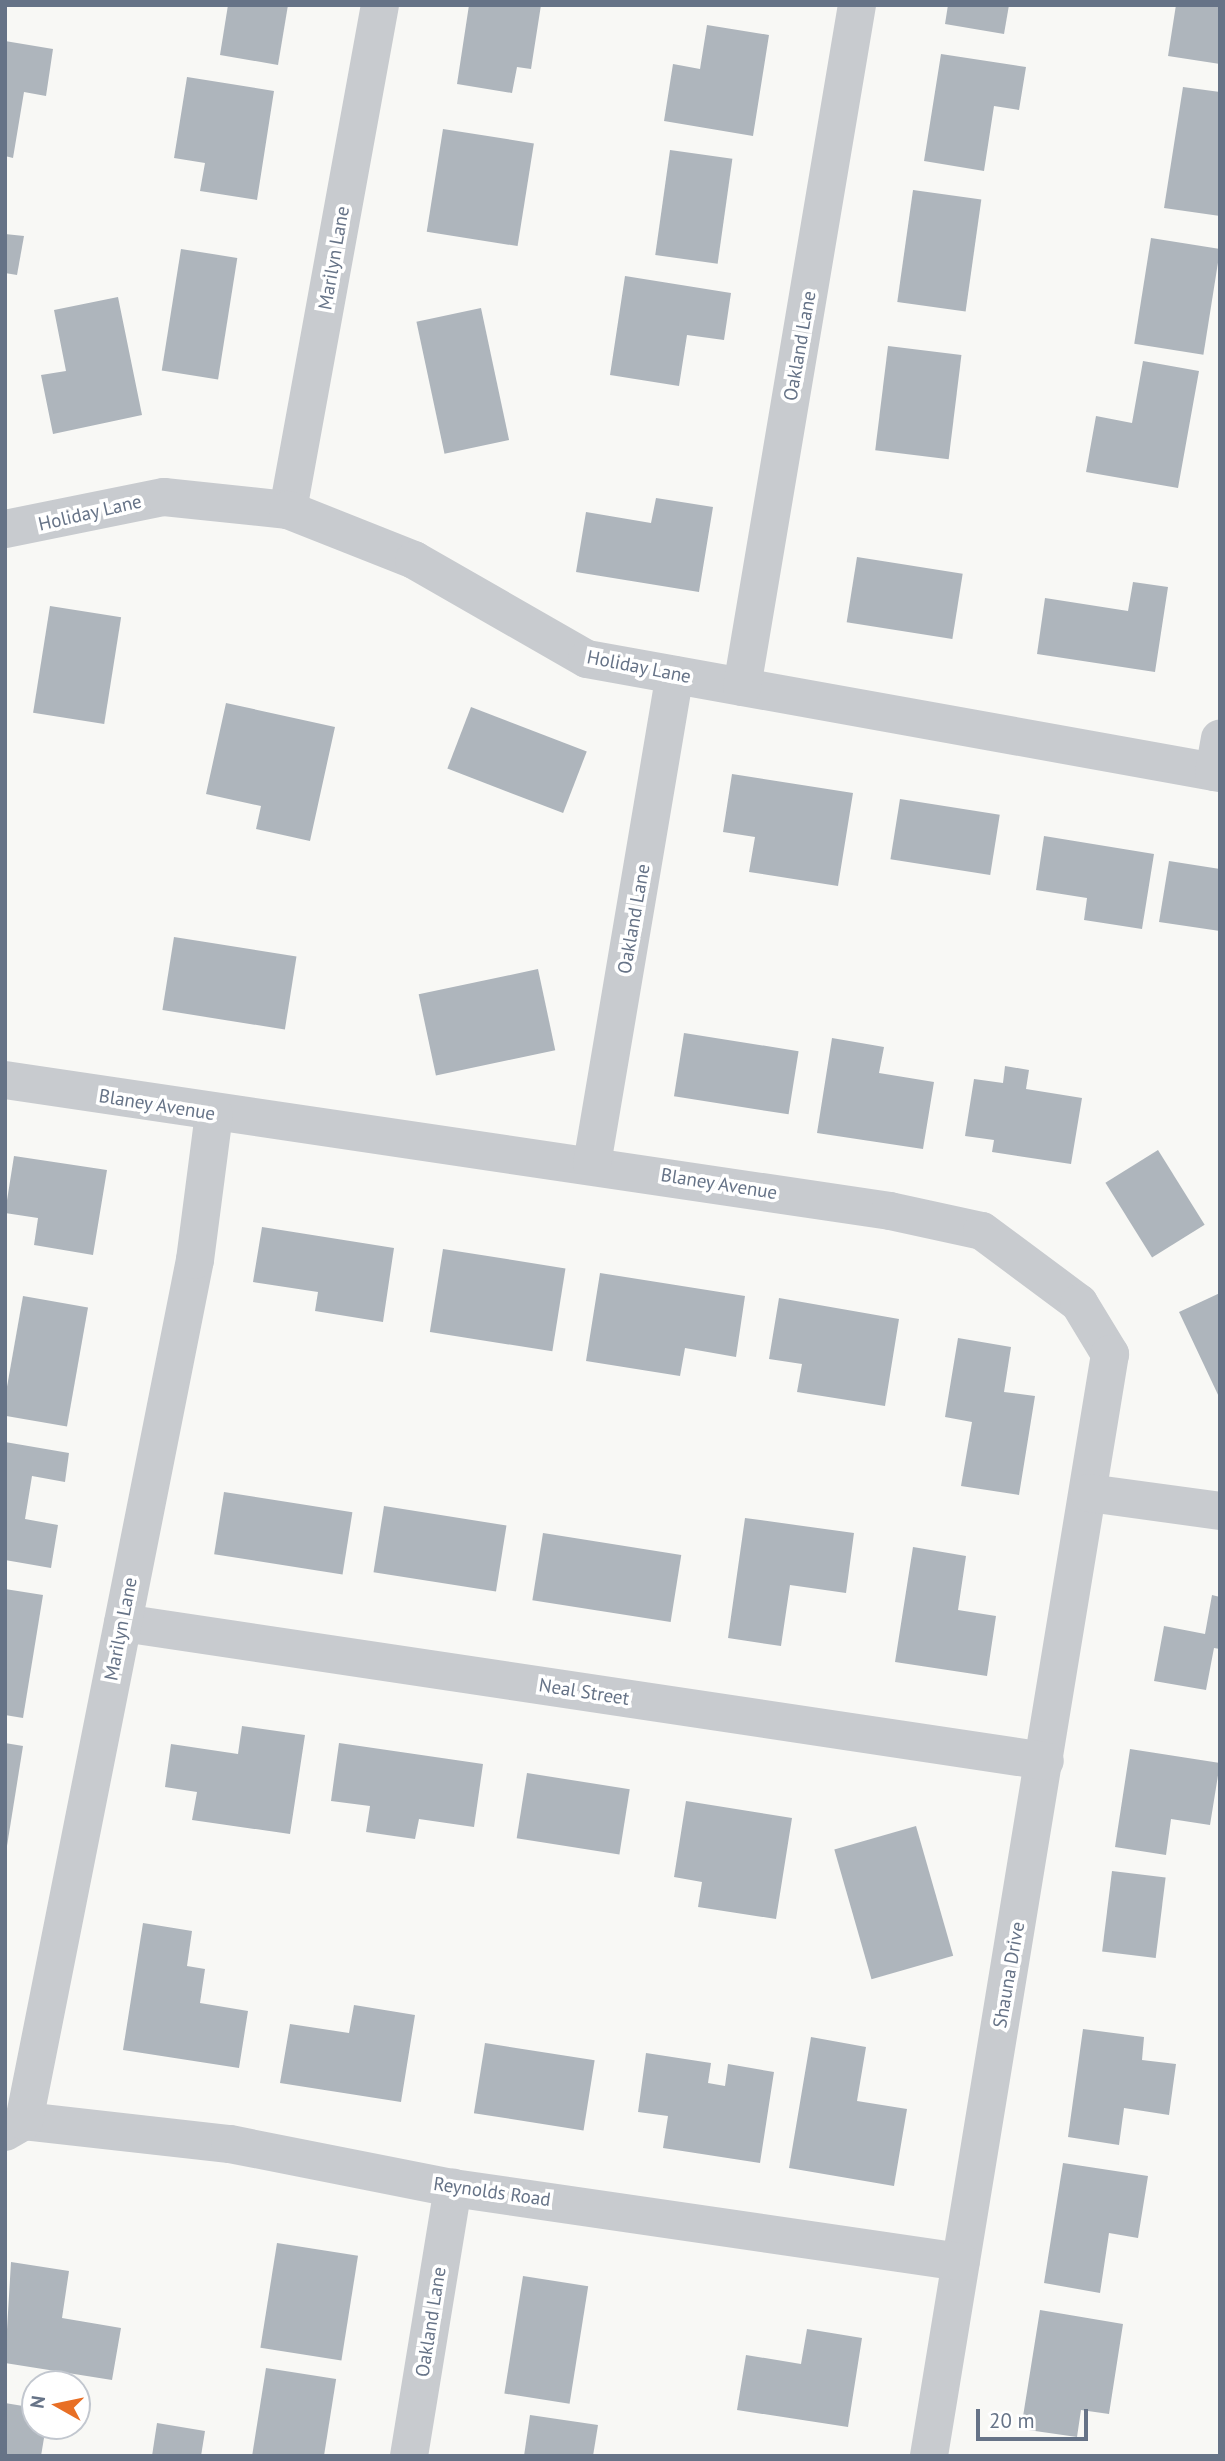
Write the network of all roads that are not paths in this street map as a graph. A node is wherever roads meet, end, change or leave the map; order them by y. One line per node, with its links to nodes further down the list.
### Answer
1 (380, 5): 3 (street, Marilyn Lane)
2 (858, 5): 6 (street, Oakland Lane)
3 (288, 510): 4 (street, Holiday Lane); 5 (street, Holiday Lane)
4 (5, 529)
5 (675, 675): 6 (street, Holiday Lane); 10 (street, Oakland Lane)
6 (742, 687): 7 (street, Holiday Lane)
7 (1218, 762)
8 (5, 1080): 9 (street, Blaney Avenue)
9 (214, 1114): 10 (street, Blaney Avenue); 13 (street, Marilyn Lane)
10 (592, 1164): 11 (street, Blaney Avenue)
11 (1089, 1493): 12 (street); 14 (street, Shauna Drive)
12 (1220, 1511)
13 (123, 1623): 14 (street, Neal Street); 15 (street, Marilyn Lane)
14 (1045, 1761): 17 (street, Shauna Drive)
15 (14, 2127): 16 (street, Reynolds Road)
16 (453, 2188): 17 (street, Reynolds Road); 18 (street, Oakland Lane)
17 (961, 2262): 19 (street, Shauna Drive)
18 (409, 2456)
19 (929, 2456)

